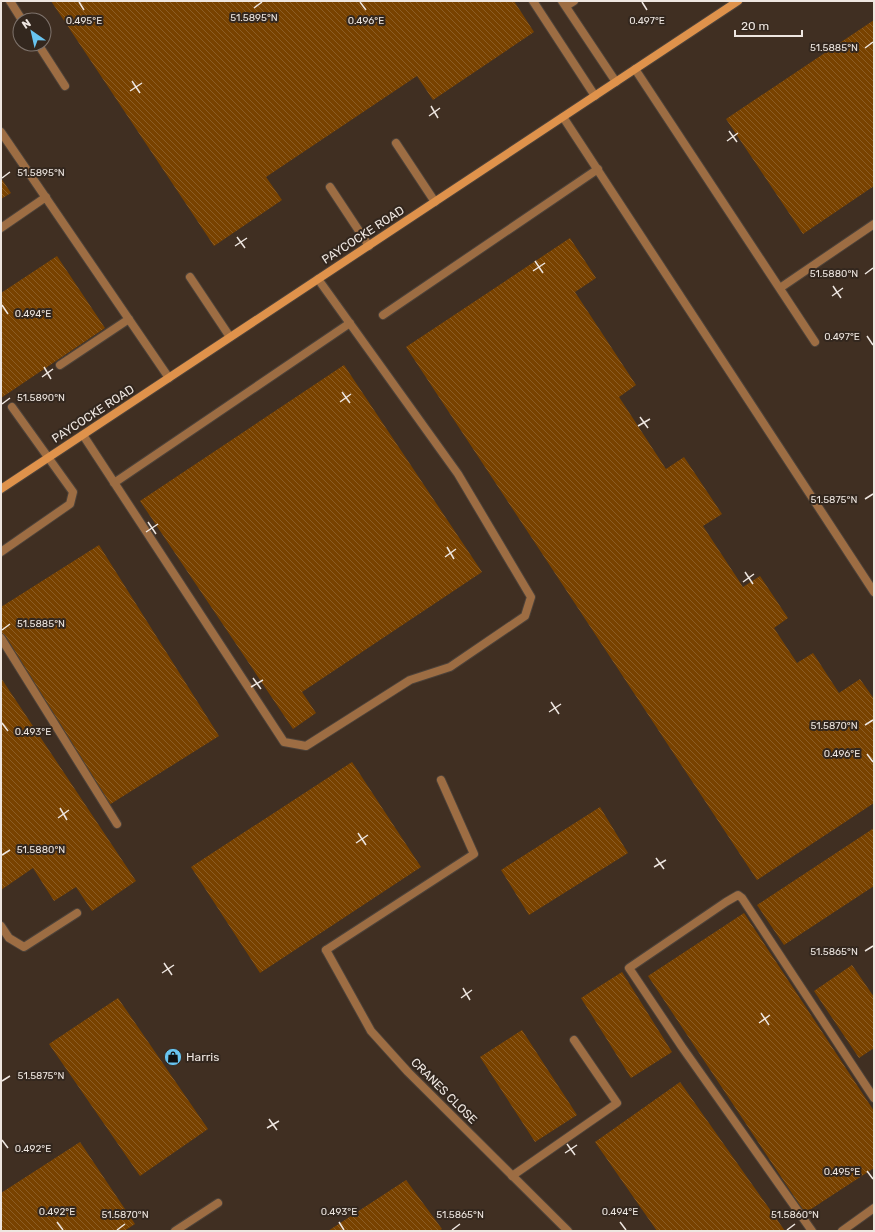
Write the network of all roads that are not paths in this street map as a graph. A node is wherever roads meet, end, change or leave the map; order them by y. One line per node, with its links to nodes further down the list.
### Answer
1 (10, 1): 6 (street)
2 (533, 1): 11 (street)
3 (574, 1): 5 (street)
4 (738, 1): 8 (street, PAYCOCKE ROAD)
5 (564, 4): 9 (street)
6 (17, 12)
7 (43, 52): 10 (street)
8 (635, 69): 9 (street, PAYCOCKE ROAD); 24 (street)
9 (616, 82): 11 (street, PAYCOCKE ROAD)
10 (65, 86)
11 (595, 96): 12 (street, PAYCOCKE ROAD)
12 (563, 117): 15 (street); 18 (street, PAYCOCKE ROAD)
13 (1, 132): 17 (street)
14 (396, 143): 18 (street)
15 (598, 169): 25 (street); 38 (street)
16 (330, 187): 21 (street)
17 (46, 197): 20 (street); 26 (street)
18 (435, 202): 21 (street, PAYCOCKE ROAD)
19 (874, 224): 24 (street)
20 (1, 228)
21 (369, 246): 23 (street, PAYCOCKE ROAD)
22 (190, 277): 28 (street)
23 (318, 279): 27 (street); 28 (street, PAYCOCKE ROAD)
24 (780, 288): 29 (street)
25 (383, 315)
26 (129, 319): 30 (street); 31 (street)
27 (350, 323): 35 (street); 35 (street)
28 (230, 337): 31 (street, PAYCOCKE ROAD)
29 (815, 342)
30 (60, 365)
31 (169, 378): 33 (street, PAYCOCKE ROAD)
32 (12, 407): 34 (street)
33 (83, 435): 34 (street, PAYCOCKE ROAD); 35 (street)
34 (48, 458): 36 (street, PAYCOCKE ROAD); 37 (street)
35 (114, 483)
36 (1, 489)
37 (1, 552)
38 (874, 592)
39 (1, 638): 41 (street)
40 (442, 780): 46 (street, CRANES CLOSE)
41 (117, 824)
42 (77, 913): 43 (street)
43 (1, 926)
44 (574, 1040): 46 (street)
45 (874, 1098): 51 (street)
46 (512, 1176): 50 (street, CRANES CLOSE)
47 (218, 1203): 49 (street)
48 (874, 1208): 52 (street)
49 (175, 1231)
50 (568, 1231)
51 (812, 1231)
52 (842, 1231)

